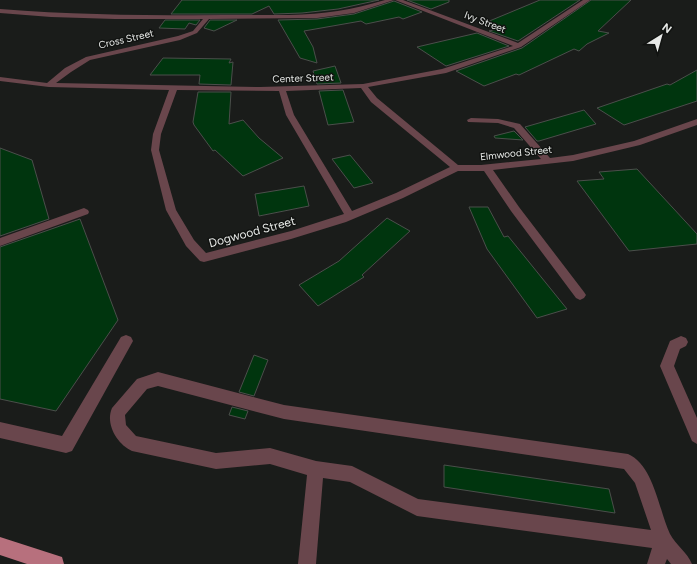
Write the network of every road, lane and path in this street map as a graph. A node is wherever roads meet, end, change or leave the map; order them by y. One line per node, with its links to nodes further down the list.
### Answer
1 (391, 0): 5 (street)
2 (398, 0): 6 (street, Ivy Street)
3 (587, 0): 6 (street, Center Street)
4 (0, 11): 5 (street)
5 (208, 16): 8 (street, Cross Street)
6 (519, 46): 9 (street, Center Street)
7 (0, 79): 8 (street, Center Street)
8 (49, 85): 10 (street, Center Street)
9 (363, 86): 11 (street, Center Street); 15 (street)
10 (174, 88): 11 (street, Center Street); 18 (street, Dogwood Street)
11 (282, 89): 18 (street)
12 (471, 120): 14 (street)
13 (697, 122): 14 (street, Elmwood Street)
14 (548, 161): 16 (street, Elmwood Street)
15 (456, 168): 16 (street, Elmwood Street); 18 (street, Dogwood Street)
16 (487, 168): 20 (street)
17 (84, 212): 19 (street)
18 (350, 216)
19 (0, 242)
20 (580, 295)
21 (126, 341): 23 (street)
22 (681, 342): 24 (street)
23 (0, 430)
24 (697, 436)
25 (316, 469): 26 (street); 26 (street); 29 (street)
26 (664, 541): 30 (street); 31 (street)
27 (0, 546): 28 (main road)
28 (55, 564)
29 (307, 564)
30 (656, 564)
31 (683, 564)

